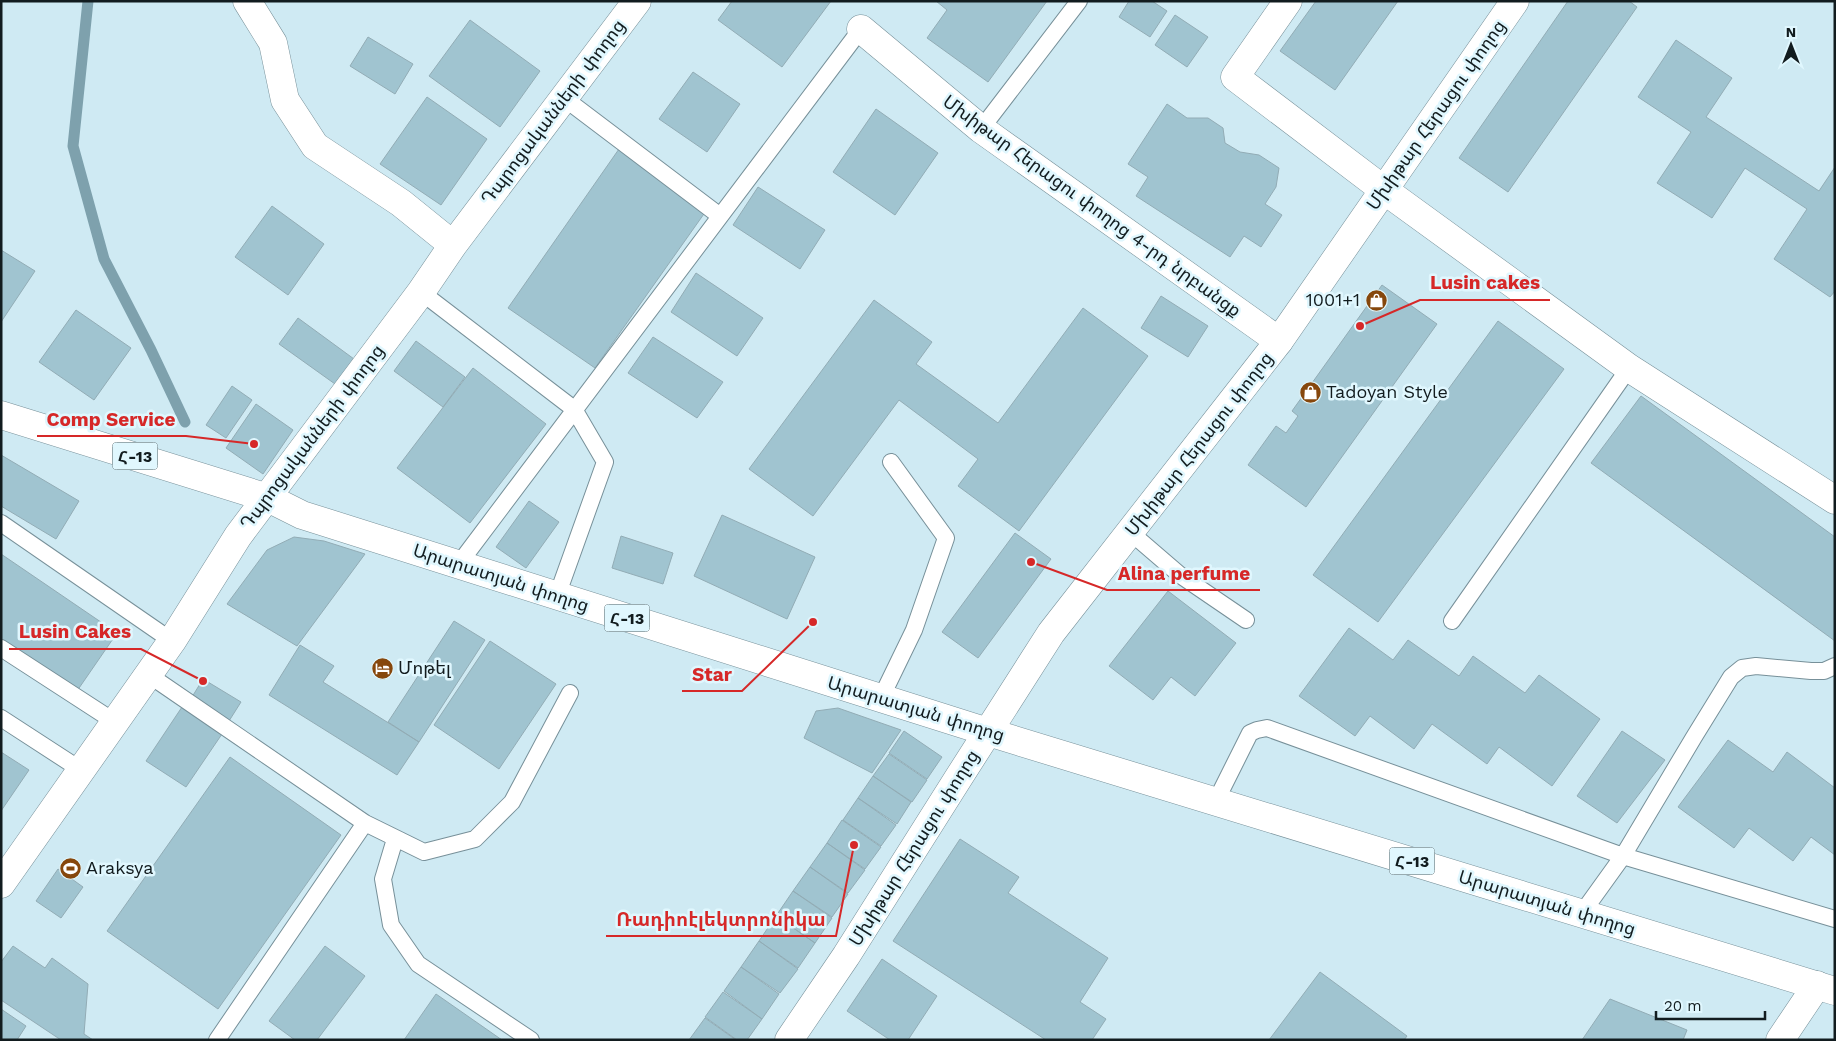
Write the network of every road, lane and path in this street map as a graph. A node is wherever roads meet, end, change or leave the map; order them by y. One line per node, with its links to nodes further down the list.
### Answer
1 (247, 1): 11 (street)
2 (637, 1): 7 (street, Դպրոցականների փողոց)
3 (1078, 1): 8 (lane)
4 (1288, 1): 9 (street)
5 (1515, 1): 9 (street, Մխիթար Հերացու փողոց)
6 (861, 29): 8 (street, Մխիթար Հերացու փողոց 4-րդ նրբանցք); 10 (lane)
7 (564, 98): 10 (lane); 11 (street, Դպրոցականների փողոց)
8 (981, 129): 13 (street, Մխիթար Հերացու փողոց 4-րդ նրբանցք)
9 (1384, 190): 13 (street, Մխիթար Հերացու փողոց); 14 (street)
10 (720, 216): 15 (lane)
11 (453, 245): 12 (street, Դպրոցականների փողոց)
12 (420, 292): 15 (lane); 18 (street, Դպրոցականների փողոց)
13 (1279, 341): 21 (street, Մխիթար Հերացու փողոց)
14 (1629, 368): 19 (street); 25 (lane)
15 (574, 409): 22 (lane); 23 (lane)
16 (1, 415): 18 (street, Արարատյան փողոց / Հ-13)
17 (891, 462): 31 (lane)
18 (268, 498): 22 (street, Արարատյան փողոց / Հ-13); 26 (street, Դպրոցականների փողոց)
19 (1835, 500)
20 (1, 523): 26 (lane)
21 (1130, 532): 24 (lane); 34 (street, Մխիթար Հերացու փողոց)
22 (458, 565): 23 (street, Արարատյան փողոց / Հ-13)
23 (557, 596): 31 (street, Արարատյան փողոց / Հ-13)
24 (1246, 620)
25 (1452, 621)
26 (172, 641): 29 (street, Դպրոցականների փողոց)
27 (1, 648): 33 (lane)
28 (1835, 666): 39 (lane)
29 (148, 675): 33 (street, Դպրոցականների փողոց); 37 (lane)
30 (570, 693): 38 (lane)
31 (881, 698): 34 (street, Արարատյան փողոց / Հ-13)
32 (1, 718): 35 (lane)
33 (115, 722): 35 (street, Դպրոցականների փողոց)
34 (988, 732): 36 (street, Արարատյան փողոց / Հ-13); 46 (street, Մխիթար Հերացու փողոց)
35 (82, 770): 40 (street, Դպրոցականների փողոց)
36 (1216, 801): 39 (lane); 41 (street, Արարատյան փողոց / Հ-13)
37 (365, 824): 38 (lane); 44 (lane)
38 (395, 838): 45 (lane)
39 (1623, 856): 41 (lane); 42 (lane)
40 (3, 880)
41 (1582, 913): 43 (street, Արարատյան փողոց / Հ-13)
42 (1835, 919)
43 (1826, 988): 47 (street)
44 (217, 1040)
45 (532, 1040)
46 (789, 1040)
47 (1780, 1040)

